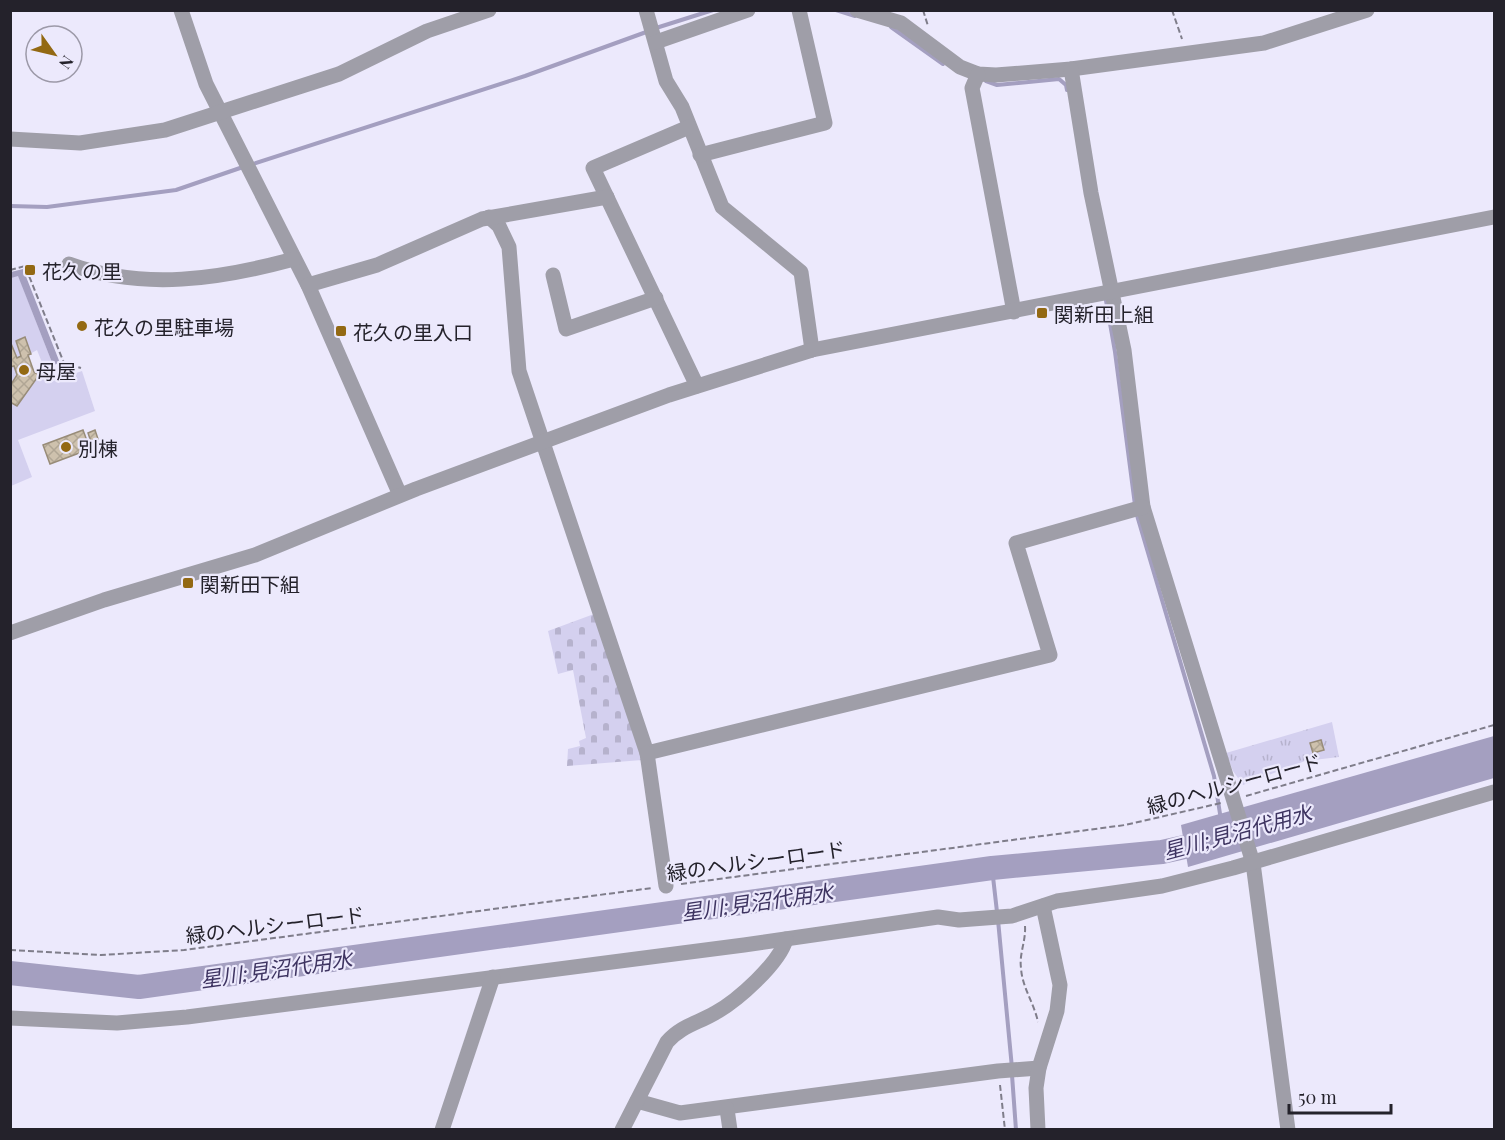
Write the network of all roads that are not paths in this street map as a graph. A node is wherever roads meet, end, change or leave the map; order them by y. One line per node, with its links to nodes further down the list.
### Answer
1 (182, 10): 11 (street)
2 (489, 10): 11 (street)
3 (646, 10): 8 (street)
4 (748, 10): 8 (street)
5 (800, 10): 14 (street)
6 (857, 10): 10 (street)
7 (1366, 10): 9 (street)
8 (656, 42): 12 (street)
9 (1071, 69): 10 (street); 22 (street)
10 (978, 74): 24 (street)
11 (220, 113): 13 (street); 18 (street)
12 (689, 128): 14 (street); 15 (street)
13 (10, 139)
14 (700, 155): 25 (street)
15 (607, 197): 16 (street); 23 (street)
16 (489, 217): 21 (street); 27 (street)
17 (1494, 218): 22 (street)
18 (294, 259): 19 (street); 21 (street)
19 (69, 264)
20 (553, 275): 23 (street)
21 (308, 285): 28 (street)
22 (1111, 292): 24 (street); 29 (street)
23 (656, 298): 26 (street)
24 (1014, 312): 25 (street)
25 (812, 350): 26 (street)
26 (698, 386): 27 (street)
27 (543, 443): 28 (street); 31 (street)
28 (400, 495): 30 (street)
29 (1143, 507): 31 (street); 33 (street)
30 (10, 633)
31 (647, 753): 34 (street)
32 (1494, 792): 33 (street)
33 (1251, 858): 35 (street); 46 (street)
34 (666, 886)
35 (1043, 906): 36 (street); 39 (street)
36 (786, 939): 37 (street); 40 (street)
37 (493, 977): 38 (street); 42 (street)
38 (10, 1018)
39 (1031, 1068): 41 (street); 45 (street)
40 (637, 1101): 41 (street); 43 (street)
41 (727, 1109): 44 (street)
42 (442, 1130)
43 (622, 1130)
44 (730, 1130)
45 (1038, 1130)
46 (1288, 1130)

